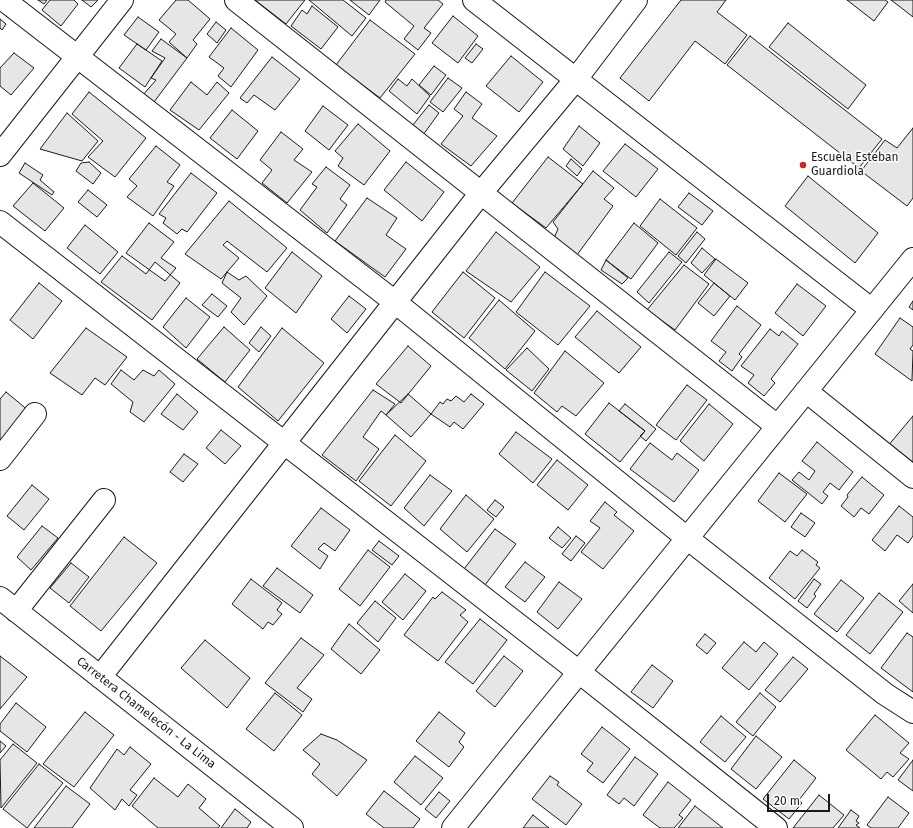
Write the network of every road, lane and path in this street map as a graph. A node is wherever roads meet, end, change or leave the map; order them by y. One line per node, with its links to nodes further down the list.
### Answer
1 (4, 0): 6 (street)
2 (122, 0): 6 (street)
3 (236, 0): 9 (street)
4 (474, 0): 7 (street)
5 (636, 0): 7 (street)
6 (78, 57): 8 (street); 12 (street)
7 (576, 79): 9 (street); 13 (street)
8 (0, 155)
9 (481, 193): 12 (street); 16 (street)
10 (0, 222): 17 (street)
11 (913, 259): 13 (street)
12 (395, 302): 17 (street); 21 (street)
13 (872, 310): 14 (street)
14 (806, 391): 16 (street); 19 (street)
15 (35, 414): 18 (street)
16 (778, 426): 21 (street)
17 (284, 444): 23 (street); 24 (street)
18 (0, 459)
19 (913, 477)
20 (104, 500): 22 (street)
21 (687, 538): 23 (street); 25 (street)
22 (6, 607): 24 (street, Carretera Chamelecón - La Lima)
23 (579, 672): 27 (street); 28 (street)
24 (100, 677): 26 (street, Carretera Chamelecón - La Lima)
25 (913, 712)
26 (292, 828)
27 (453, 828)
28 (776, 828)

